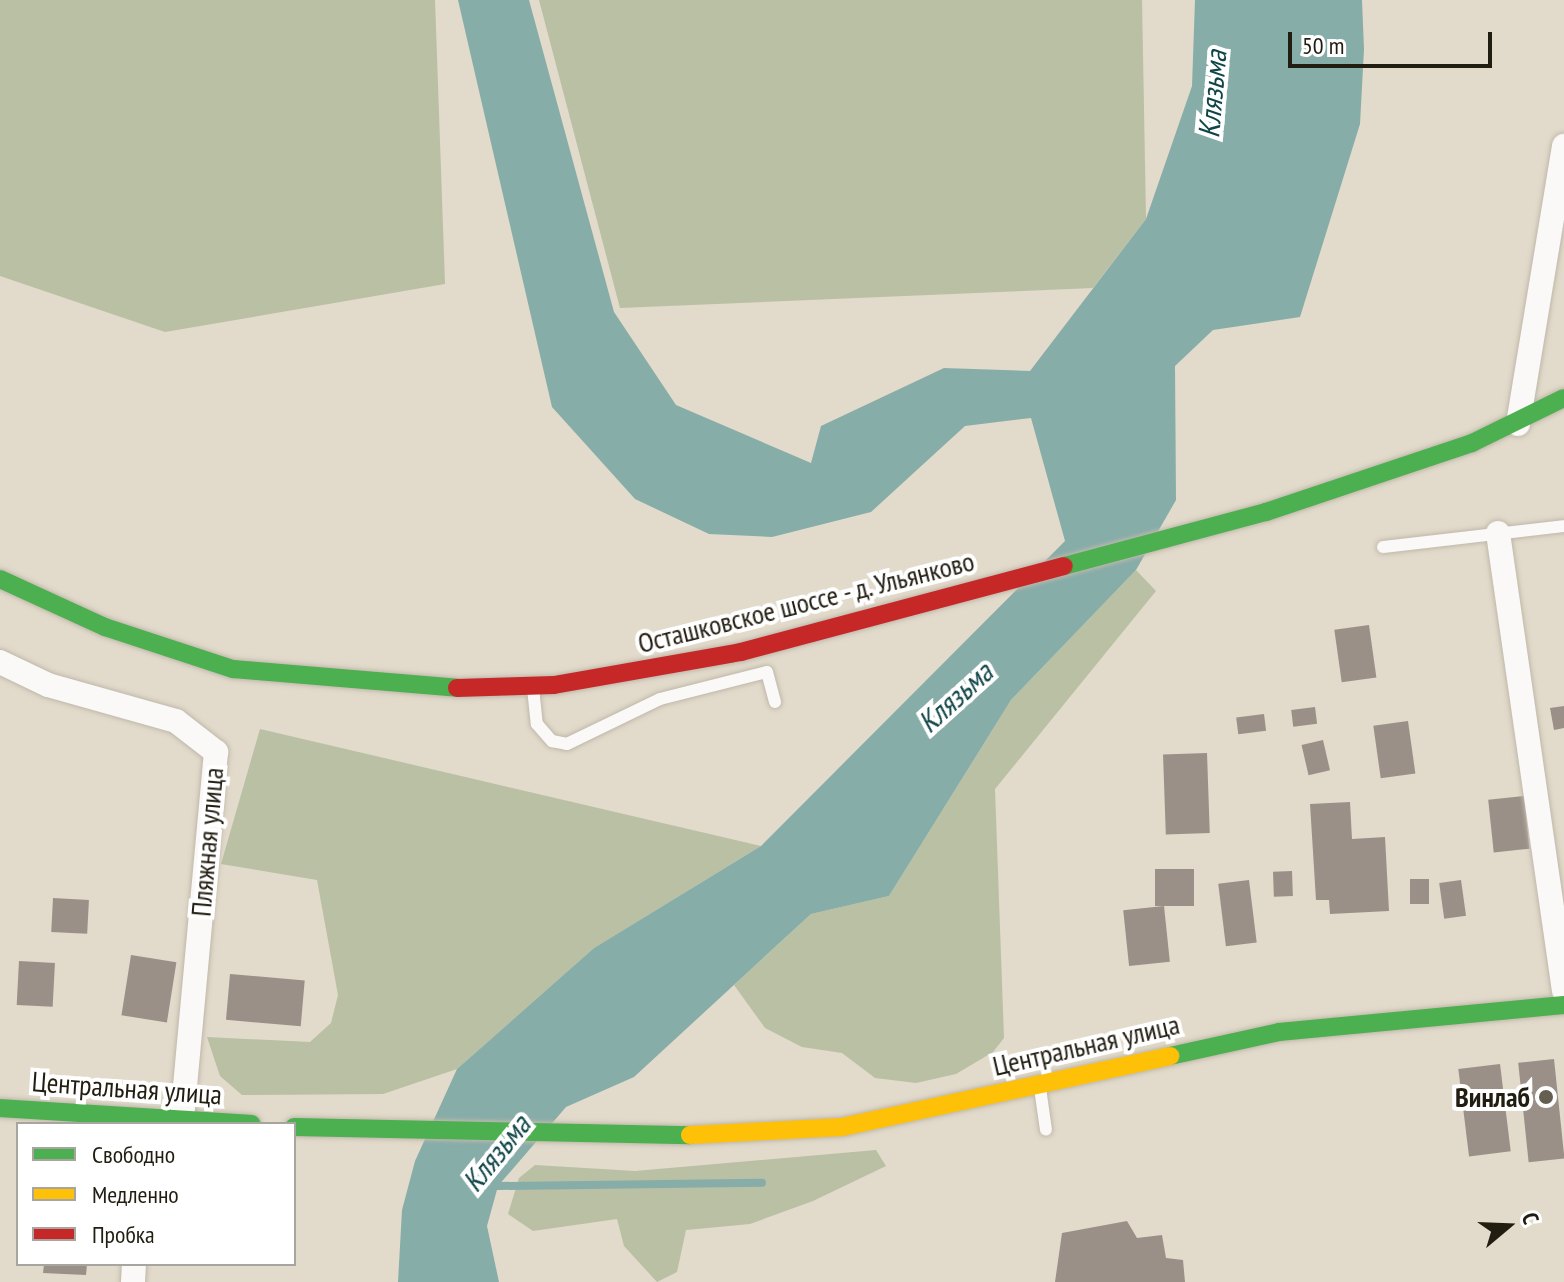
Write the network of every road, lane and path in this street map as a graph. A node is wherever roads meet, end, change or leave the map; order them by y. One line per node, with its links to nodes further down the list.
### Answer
1 (1564, 146): 3 (street)
2 (1564, 398): 3 (street, Осташковское шоссе - д. Ульянково)
3 (1518, 424): 9 (street, Осташковское шоссе - д. Ульянково)
4 (1564, 526): 5 (lane)
5 (1498, 533): 6 (lane); 11 (street)
6 (1383, 547)
7 (0, 579): 9 (street, Осташковское шоссе - д. Ульянково)
8 (0, 662): 15 (street, Пляжная улица)
9 (532, 686): 10 (lane)
10 (775, 702)
11 (1564, 990)
12 (1564, 1005): 13 (street, Центральная улица)
13 (1039, 1084): 18 (street, Центральная улица); 19 (lane)
14 (0, 1108): 16 (street, Центральная улица)
15 (182, 1120): 16 (street, Центральная улица); 17 (street, Центральная улица)
16 (137, 1121)
17 (216, 1122)
18 (296, 1127)
19 (1046, 1130)

